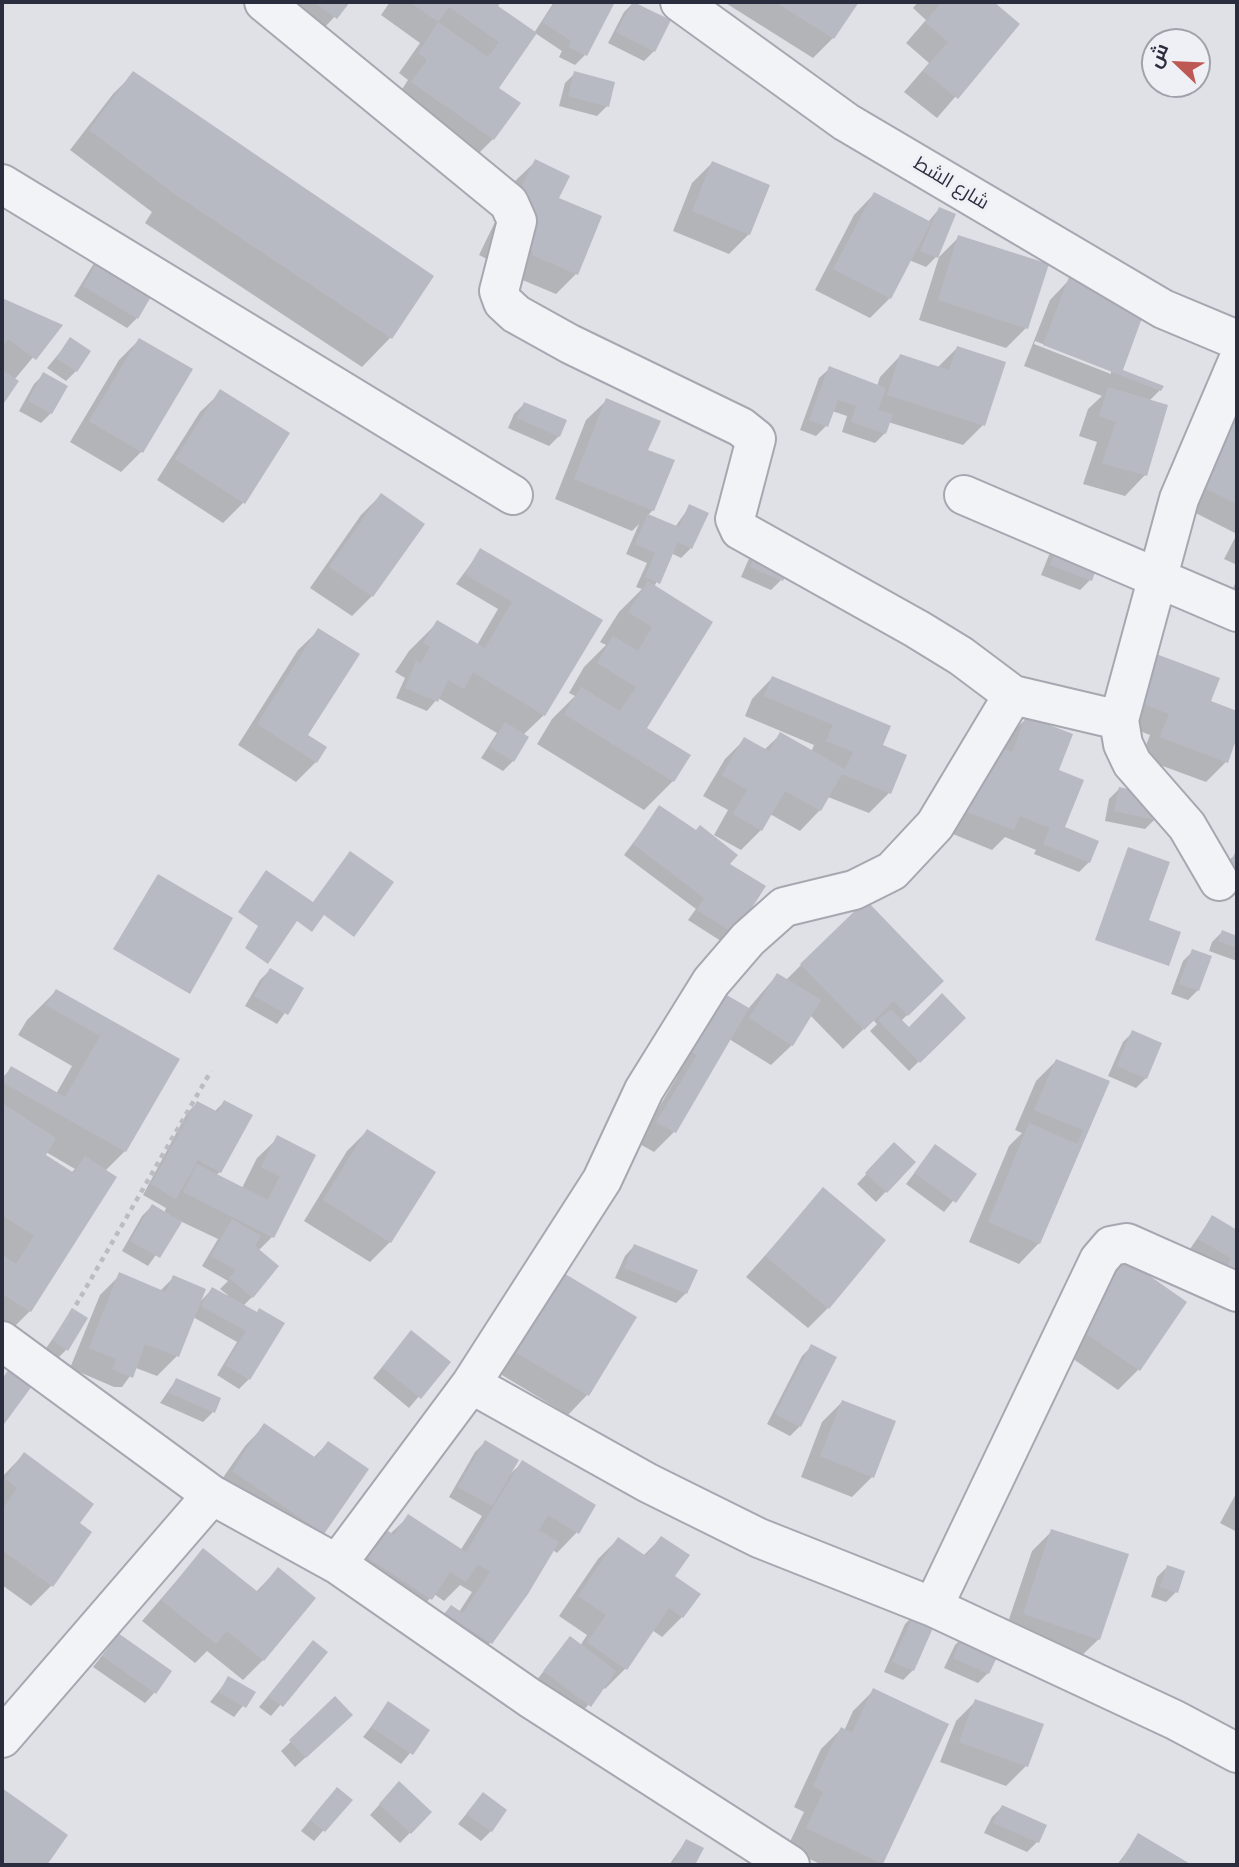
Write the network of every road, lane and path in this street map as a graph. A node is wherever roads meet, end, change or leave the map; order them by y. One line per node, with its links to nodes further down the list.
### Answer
1 (264, 2): 10 (street)
2 (680, 2): 4 (street, شارع الشط)
3 (2, 184): 6 (street)
4 (1237, 340)
5 (1237, 363): 8 (street)
6 (513, 495)
7 (964, 495): 8 (street)
8 (1157, 576): 9 (street); 11 (street)
9 (1237, 612)
10 (1013, 695): 11 (street); 17 (street)
11 (1119, 720): 12 (street)
12 (1219, 881)
13 (211, 1071): 16 (path)
14 (1237, 1292): 20 (street)
15 (2, 1341): 16 (street)
16 (38, 1369): 18 (street)
17 (471, 1384): 19 (street); 20 (street)
18 (212, 1495): 19 (street); 21 (street)
19 (337, 1564): 23 (street)
20 (933, 1607): 22 (street)
21 (2, 1738)
22 (1237, 1752)
23 (790, 1865)

